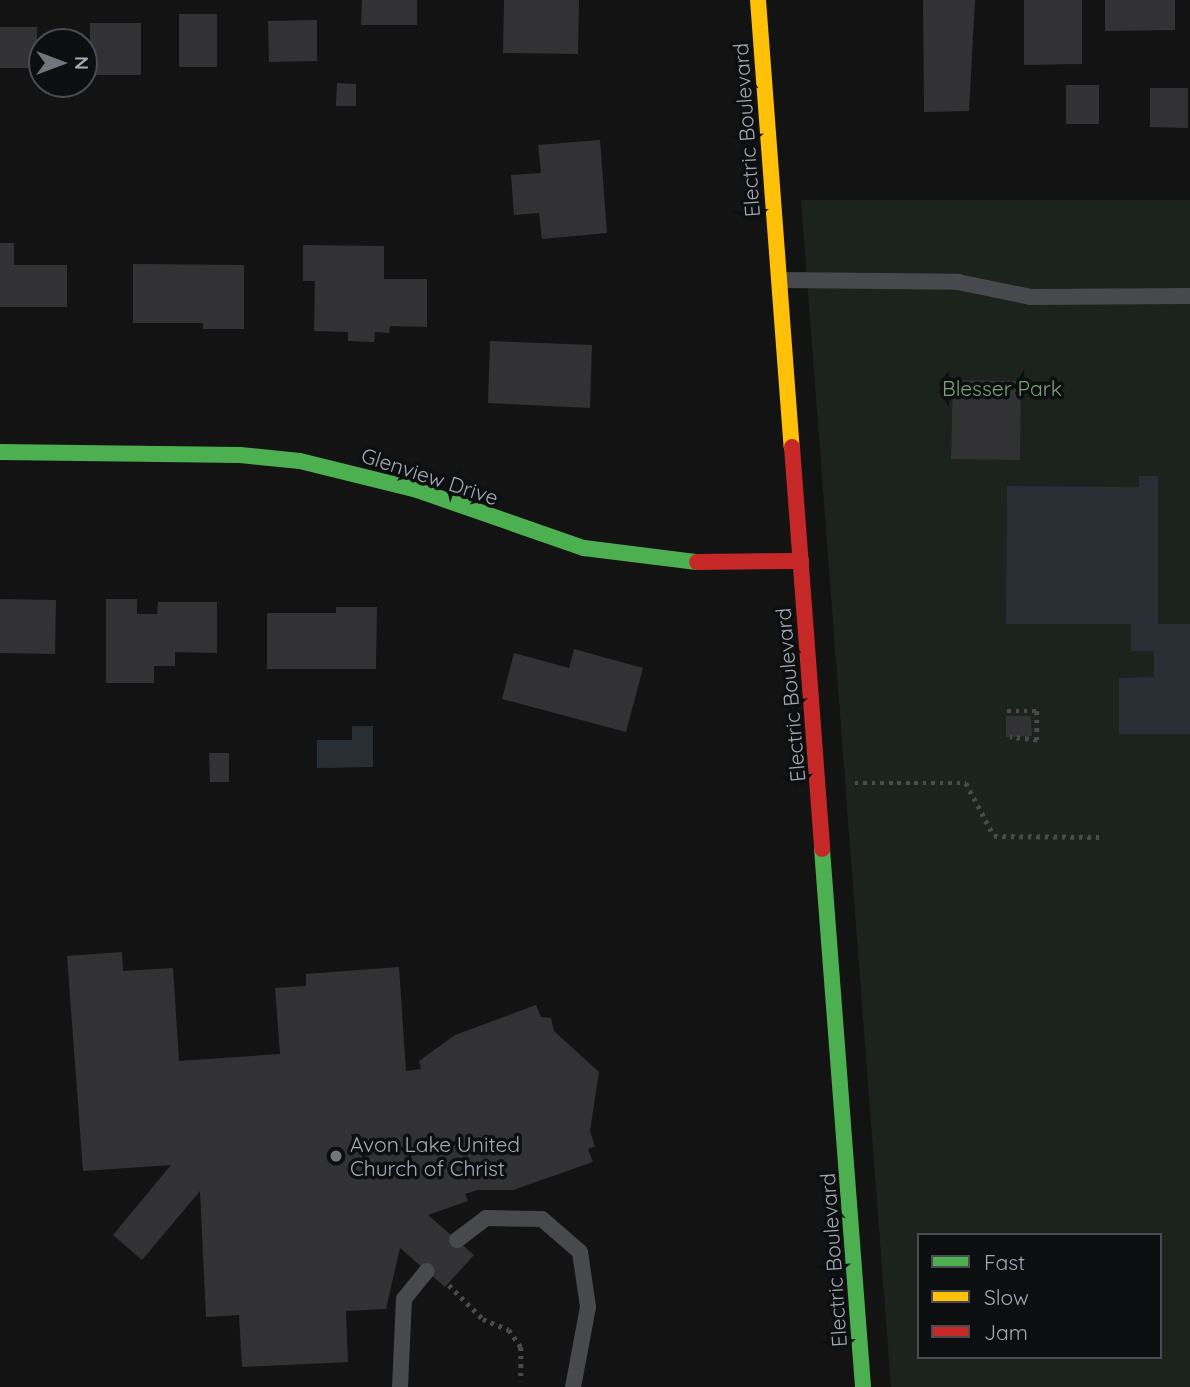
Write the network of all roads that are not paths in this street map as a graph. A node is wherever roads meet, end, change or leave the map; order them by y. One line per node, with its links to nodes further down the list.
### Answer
1 (758, 0): 2 (street, Electric Boulevard)
2 (779, 279): 3 (lane); 5 (street, Electric Boulevard)
3 (1190, 296)
4 (0, 452): 5 (street, Glenview Drive)
5 (801, 561): 10 (street, Electric Boulevard)
6 (457, 1240): 9 (lane)
7 (426, 1271): 8 (lane)
8 (400, 1387)
9 (573, 1387)
10 (863, 1387)

